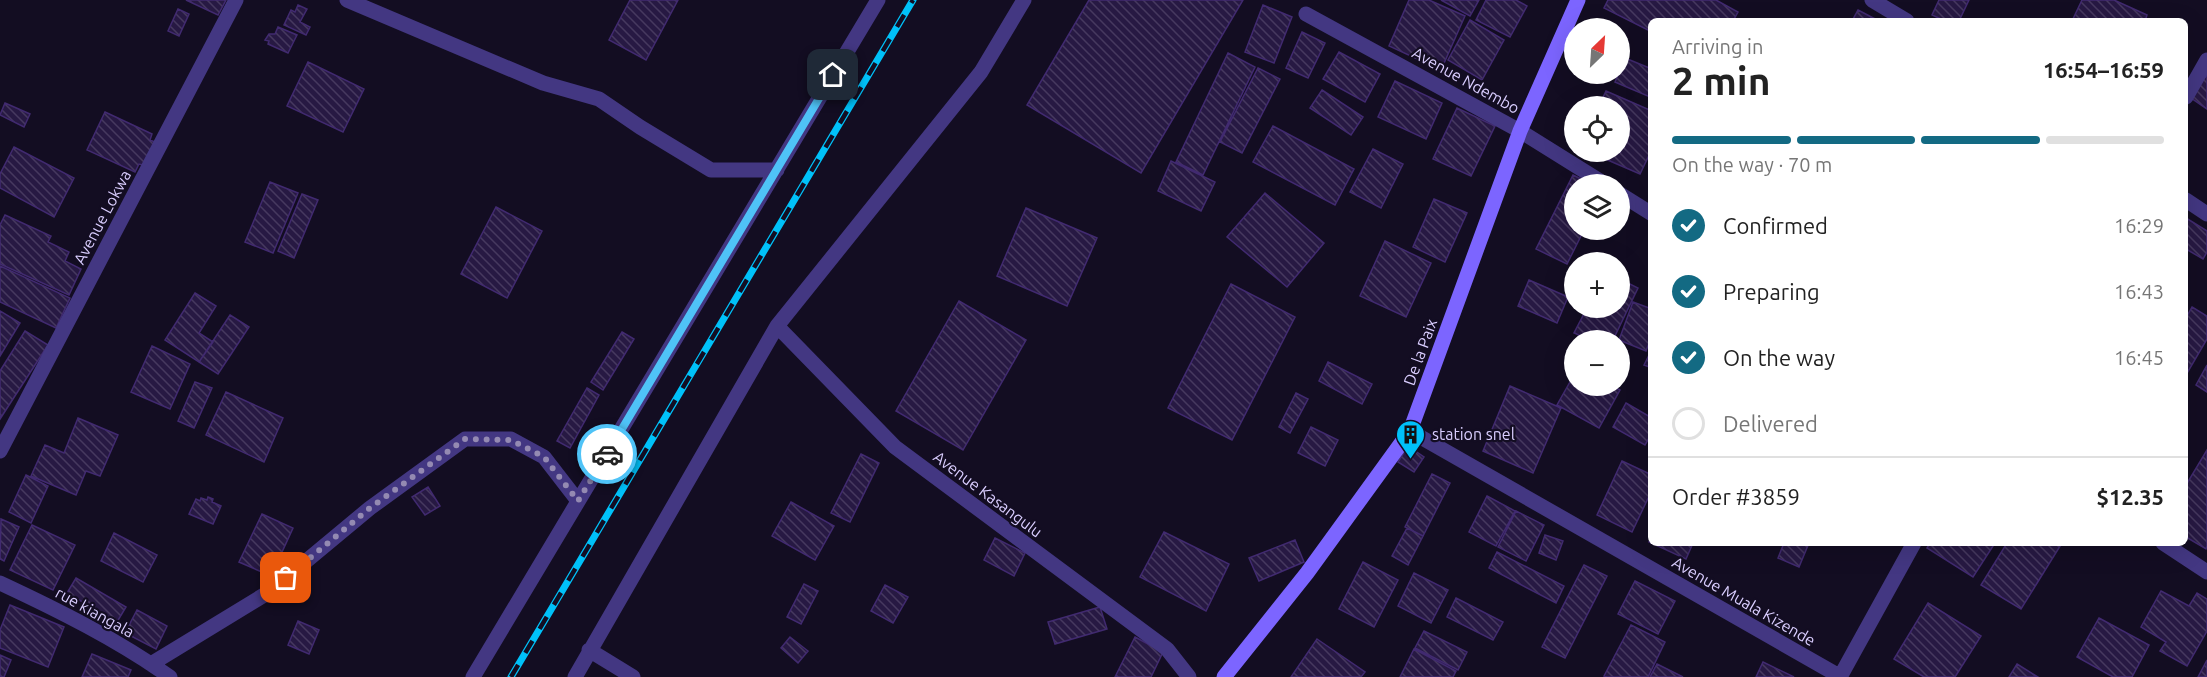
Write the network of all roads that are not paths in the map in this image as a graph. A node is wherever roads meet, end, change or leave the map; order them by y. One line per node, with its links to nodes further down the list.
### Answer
1 (236, 0): 20 (street, Avenue Lokwa)
2 (348, 0): 12 (street)
3 (878, 0): 12 (street)
4 (1024, 0): 18 (street)
5 (1578, 0): 11 (street, De la Paix)
6 (1872, 0): 8 (street)
7 (1306, 14): 11 (street, Avenue Ndembo)
8 (1903, 18)
9 (2207, 60): 10 (street)
10 (2188, 94)
11 (1520, 130): 13 (street, Avenue Ndembo); 19 (street, De la Paix)
12 (777, 170): 21 (street)
13 (1589, 174)
14 (1630, 200): 16 (street)
15 (2188, 201): 17 (street)
16 (1648, 212)
17 (2207, 214)
18 (777, 326): 26 (street); 32 (street, Avenue Kasangulu)
19 (1410, 431): 33 (street, De la Paix); 34 (street, Avenue Muala Kizende)
20 (0, 451)
21 (578, 501): 27 (street); 29 (street)
22 (1912, 546): 34 (street)
23 (2168, 546): 24 (street)
24 (2207, 572)
25 (0, 583): 27 (street, rue kiangala)
26 (589, 650): 30 (street); 31 (street)
27 (151, 664): 28 (street, rue kiangala)
28 (170, 677)
29 (473, 677)
30 (575, 677)
31 (633, 677)
32 (1189, 677)
33 (1224, 677)
34 (1841, 677)

